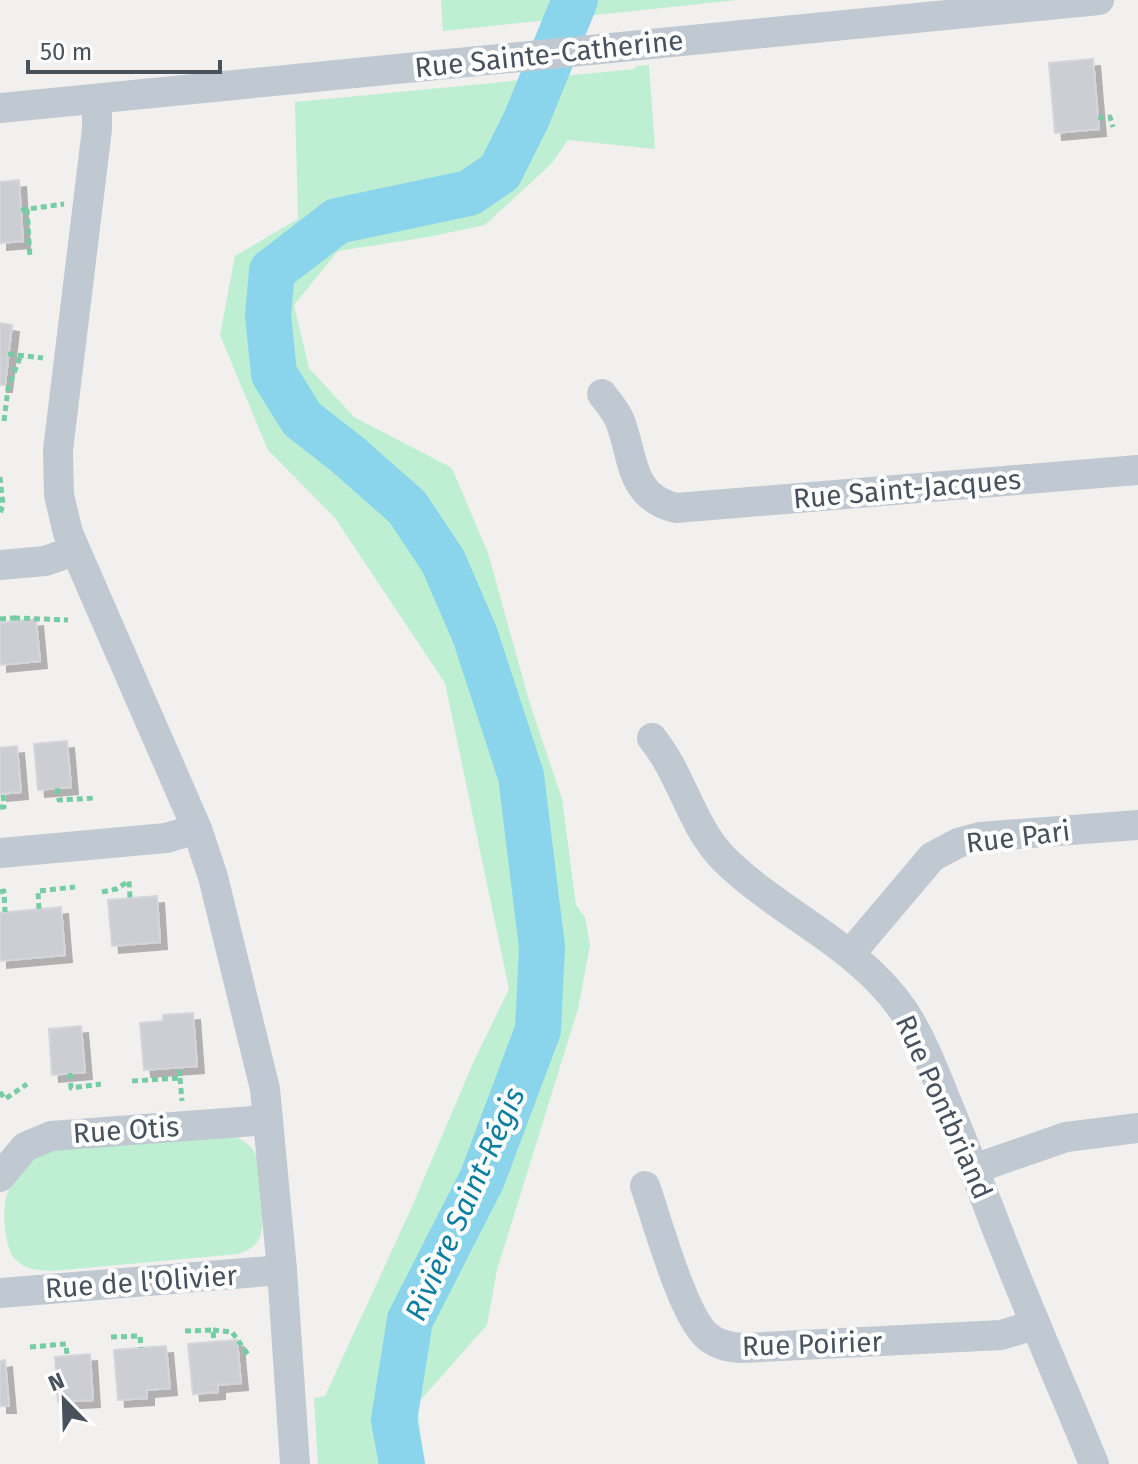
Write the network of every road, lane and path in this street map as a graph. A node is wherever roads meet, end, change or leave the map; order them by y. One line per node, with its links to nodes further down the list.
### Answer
1 (1099, 0): 2 (street, Rue Sainte-Catherine)
2 (97, 99): 3 (street, Rue Sainte-Catherine); 6 (street)
3 (0, 108)
4 (1098, 118): 5 (path)
5 (1113, 127)
6 (89, 201): 7 (path); 10 (street)
7 (30, 258)
8 (8, 354): 9 (path)
9 (21, 355): 10 (path); 12 (path)
10 (69, 360): 16 (street)
11 (602, 394): 13 (street, Rue Saint-Jacques)
12 (4, 421)
13 (1138, 470)
14 (0, 477): 15 (path)
15 (0, 513)
16 (74, 551): 17 (street); 26 (street)
17 (0, 565)
18 (0, 619): 19 (path)
19 (68, 620)
20 (652, 738): 34 (street, Rue Pontbriand)
21 (57, 788): 23 (path)
22 (3, 794): 24 (path)
23 (95, 798)
24 (0, 807)
25 (1138, 825): 34 (street, Rue Pari)
26 (197, 829): 27 (street); 43 (street)
27 (0, 853)
28 (75, 887): 32 (path)
29 (0, 892): 33 (path)
30 (102, 892): 31 (path)
31 (130, 898)
32 (39, 909)
33 (5, 912)
34 (850, 954): 45 (street, Rue Pontbriand)
35 (179, 1067): 38 (path)
36 (169, 1068): 38 (path)
37 (70, 1073): 41 (path)
38 (170, 1079): 39 (path)
39 (132, 1081)
40 (27, 1084): 42 (path)
41 (101, 1084)
42 (0, 1092)
43 (268, 1120): 46 (street, Rue Otis); 48 (street)
44 (1138, 1128): 45 (street)
45 (974, 1169): 50 (street, Rue Pontbriand)
46 (0, 1177)
47 (645, 1186): 50 (street, Rue Poirier)
48 (282, 1270): 49 (street, Rue de l'Olivier); 59 (street)
49 (0, 1293)
50 (1034, 1325): 60 (street, Rue Pontbriand)
51 (213, 1330): 52 (path); 54 (path); 58 (path)
52 (185, 1331)
53 (111, 1337): 56 (path)
54 (214, 1342)
55 (30, 1347): 57 (path)
56 (141, 1348)
57 (67, 1356)
58 (249, 1356)
59 (295, 1464)
60 (1094, 1464)

